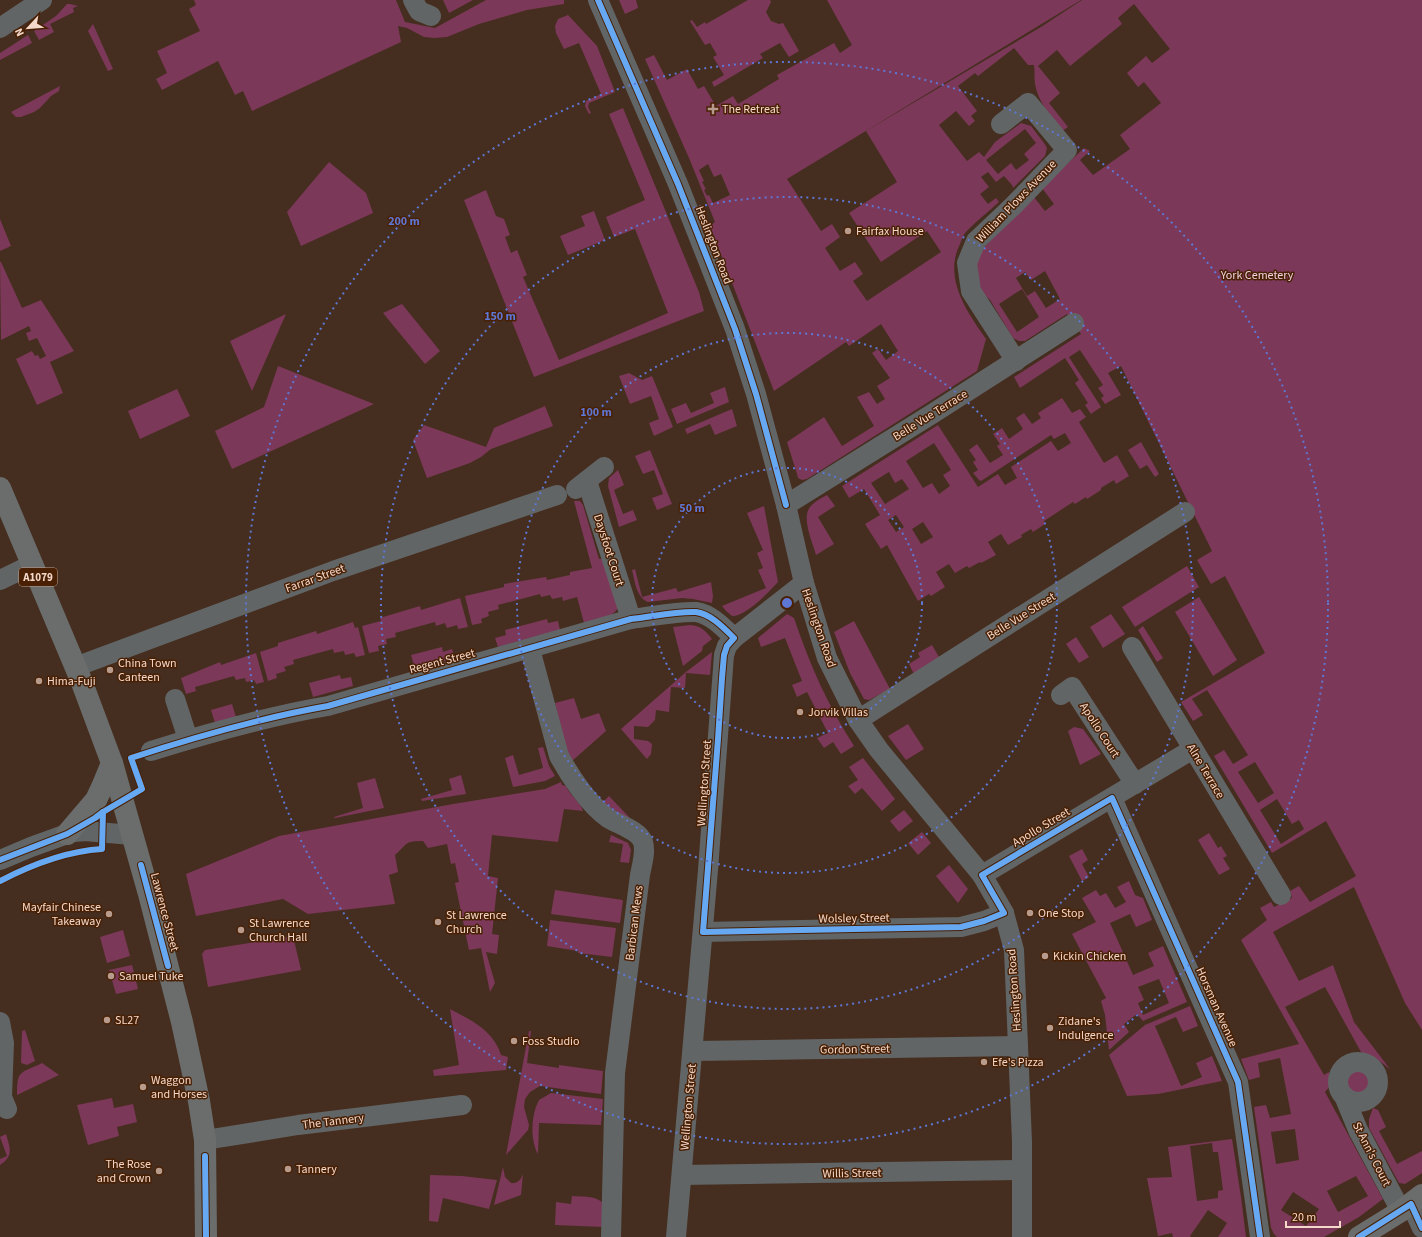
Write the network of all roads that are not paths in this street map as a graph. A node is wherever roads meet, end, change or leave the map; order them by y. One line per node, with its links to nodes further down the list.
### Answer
1 (42, 0): 5 (street)
2 (413, 0): 4 (street)
3 (598, 0): 12 (street, Heslington Road)
4 (431, 16)
5 (0, 28)
6 (1001, 124): 8 (street, William Plows Avenue)
7 (1074, 323): 8 (street, Belle Vue Terrace)
8 (1016, 360): 12 (street, Belle Vue Terrace)
9 (604, 467): 11 (street)
10 (0, 488): 14 (main road, Lawrence Street / A1079)
11 (573, 488): 17 (street, Daysfoot Court); 21 (street, Farrar Street)
12 (786, 506): 16 (street, Heslington Road)
13 (1185, 512): 24 (street, Belle Vue Street)
14 (33, 564): 15 (street); 21 (main road, Lawrence Street / A1079)
15 (0, 580)
16 (804, 583): 18 (street, Wellington Street); 24 (street, Heslington Road)
17 (631, 619): 18 (street, Regent Street); 20 (street, Regent Street)
18 (734, 638): 37 (street, Wellington Street)
19 (1132, 647): 26 (street, Alne Terrace)
20 (530, 649): 25 (street, Regent Street); 50 (street, Barbican Mews)
21 (75, 667): 28 (main road, Lawrence Street / A1079)
22 (1061, 695): 29 (street, Apollo Court)
23 (176, 699): 25 (street)
24 (858, 720): 34 (street, Heslington Road)
25 (188, 739): 27 (street, Regent Street)
26 (1193, 749): 29 (street, Apollo Street); 35 (street, Alne Terrace)
27 (151, 751)
28 (112, 763): 31 (main road); 32 (main road, Lawrence Street / A1079)
29 (1134, 784): 30 (street, Apollo Street)
30 (1112, 798): 34 (street, Apollo Street); 53 (street, Horsman Avenue)
31 (67, 834): 32 (street); 33 (street)
32 (132, 835): 44 (main road, Lawrence Street / A1079)
33 (0, 860)
34 (982, 875): 36 (street, Heslington Road)
35 (1281, 894)
36 (1004, 913): 37 (street, Wolsley Street); 39 (street, Heslington Road)
37 (703, 932): 40 (street, Wellington Street)
38 (0, 1022): 43 (street)
39 (1018, 1046): 40 (street, Gordon Street); 45 (street, Heslington Road)
40 (693, 1051): 46 (street, Wellington Street)
41 (1344, 1096): 47 (street, St Ann's Court)
42 (462, 1105): 44 (street, The Tannery)
43 (7, 1109)
44 (205, 1140): 49 (main road, Lawrence Street / A1079)
45 (1022, 1170): 46 (street, Willis Street); 52 (street, Heslington Road)
46 (682, 1176): 51 (street, Wellington Street)
47 (1411, 1203): 48 (street, St Ann's Court); 54 (main road)
48 (1422, 1228)
49 (206, 1237)
50 (611, 1237)
51 (676, 1237)
52 (1022, 1237)
53 (1260, 1237)
54 (1359, 1237)

